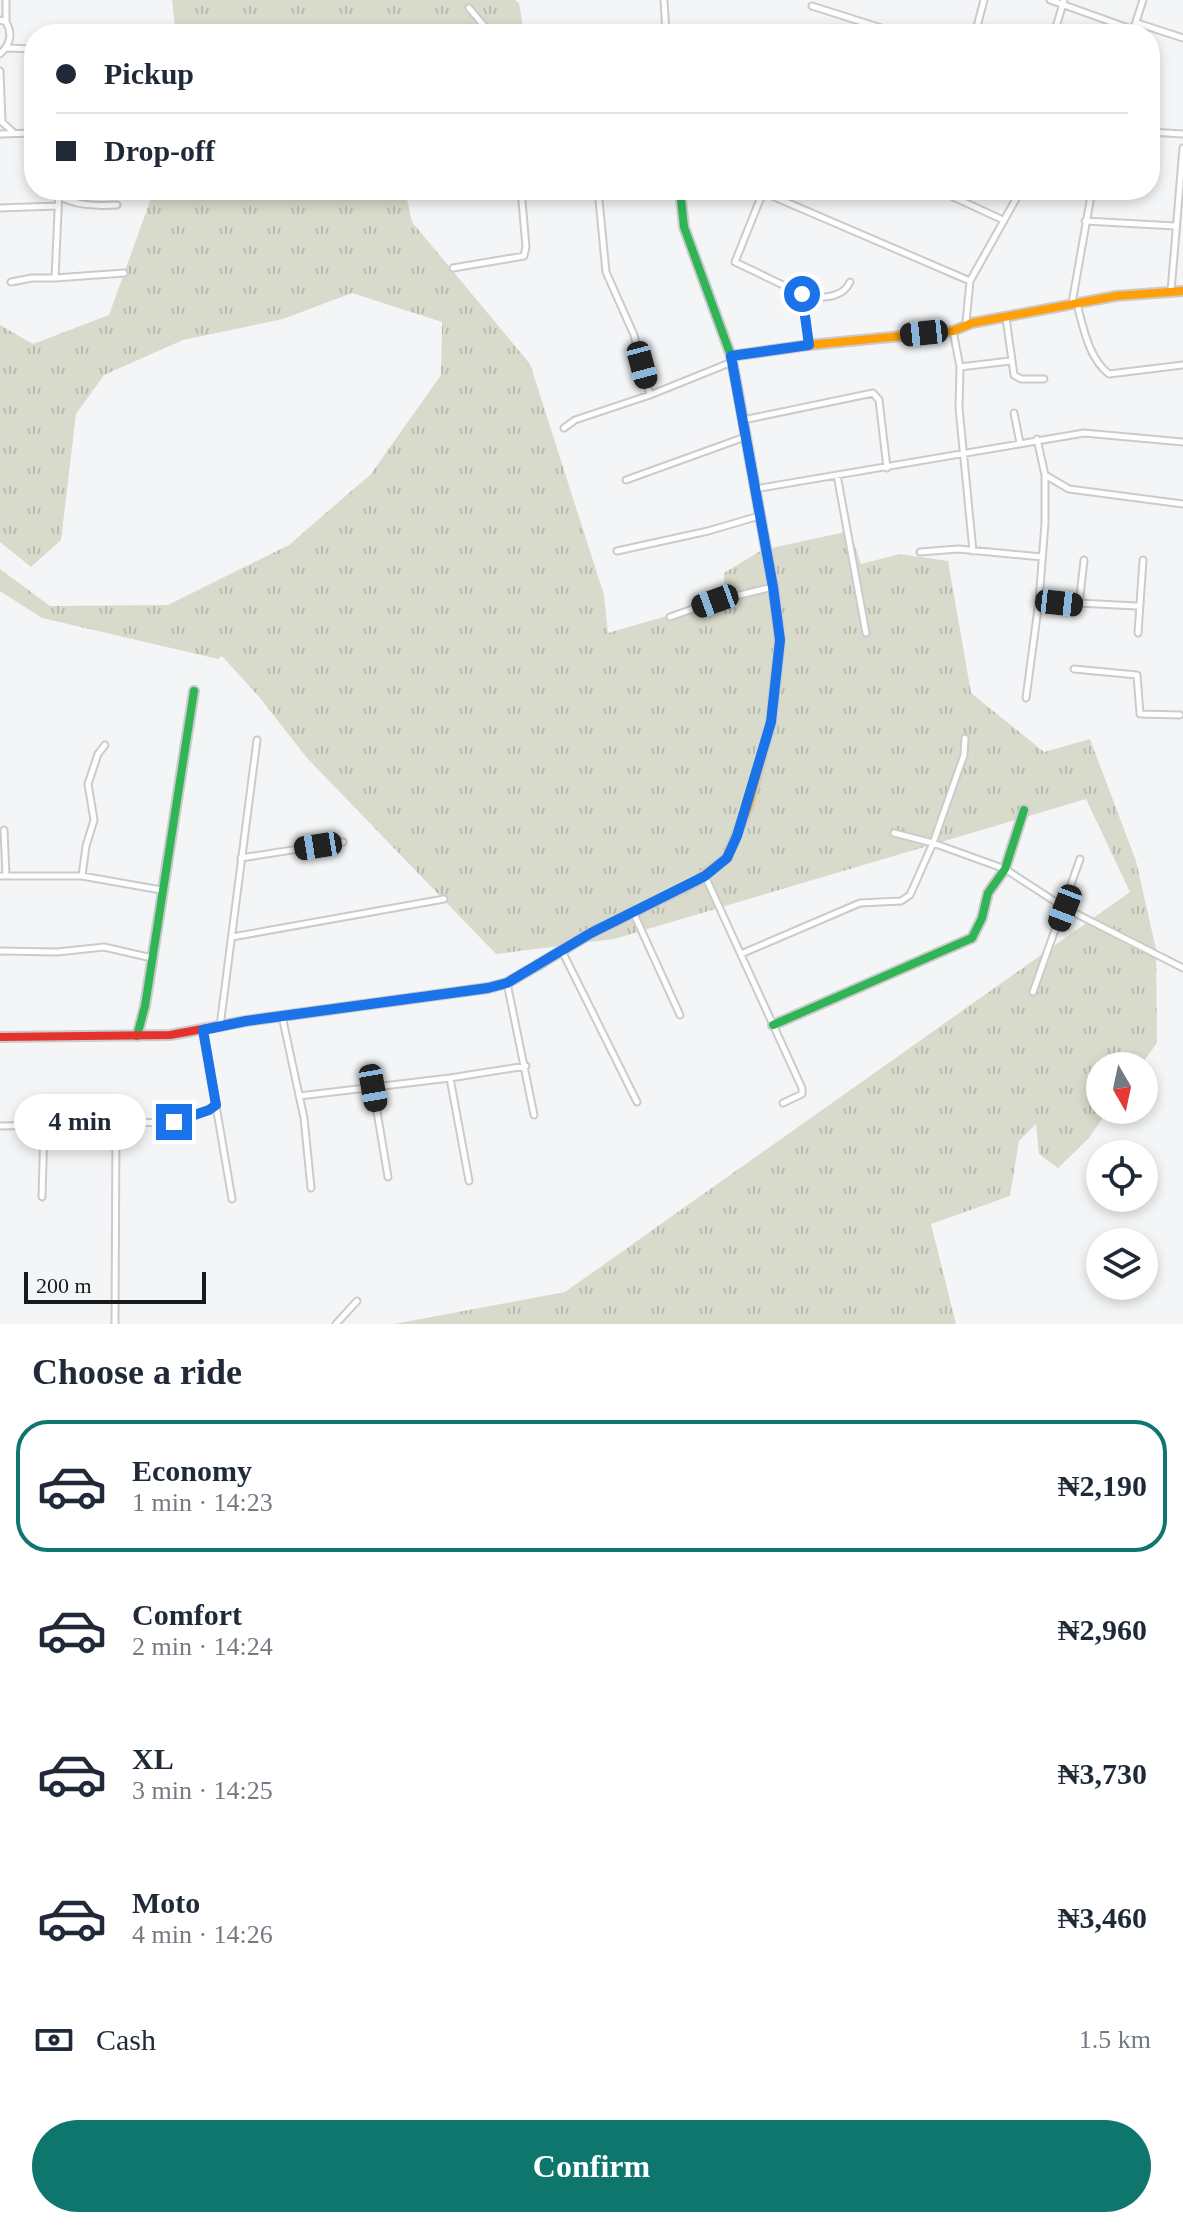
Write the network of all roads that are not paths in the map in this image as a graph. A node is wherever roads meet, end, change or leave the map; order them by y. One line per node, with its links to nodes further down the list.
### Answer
1 (6, 0): 9 (street)
2 (664, 0): 11 (street)
3 (984, 0): 13 (street)
4 (1050, 0): 6 (street)
5 (1143, 0): 16 (street)
6 (1064, 2): 14 (street); 15 (street)
7 (812, 6): 12 (street)
8 (469, 8): 10 (street)
9 (3, 21): 19 (street)
10 (483, 24)
11 (665, 24)
12 (869, 24)
13 (978, 24)
14 (1057, 24)
15 (1121, 24)
16 (1136, 24)
17 (1160, 34): 18 (street)
18 (1183, 38)
19 (6, 48): 20 (street); 21 (street)
20 (24, 49)
21 (0, 54)
22 (0, 71): 23 (street)
23 (1, 123): 24 (street)
24 (14, 133): 25 (street); 27 (street)
25 (24, 133)
26 (1160, 133): 28 (street)
27 (0, 134)
28 (1183, 134)
29 (1183, 148): 46 (street)
30 (58, 200): 41 (street)
31 (68, 200): 40 (street)
32 (522, 200): 47 (street)
33 (599, 200): 66 (street)
34 (681, 200): 61 (street)
35 (757, 200): 55 (street)
36 (781, 200): 50 (street)
37 (960, 200): 44 (street)
38 (1015, 200): 44 (street)
39 (1090, 200): 45 (street)
40 (117, 205)
41 (57, 206): 42 (street); 49 (street)
42 (0, 208)
43 (1183, 218): 46 (street)
44 (1003, 220): 50 (street)
45 (1085, 221): 46 (street); 56 (street)
46 (1175, 222): 53 (street)
47 (453, 268)
48 (124, 273): 49 (street)
49 (55, 278): 51 (street)
50 (970, 281): 58 (street)
51 (11, 282)
52 (850, 282): 55 (street)
53 (1171, 291): 54 (street); 56 (street)
54 (1183, 291)
55 (803, 298): 60 (street)
56 (1074, 303): 57 (street); 63 (street)
57 (1006, 318): 58 (street); 62 (street)
58 (966, 322): 59 (street)
59 (953, 331): 60 (street); 64 (street)
60 (809, 345): 61 (street)
61 (731, 359): 66 (street); 68 (street)
62 (1010, 361): 64 (street); 65 (street)
63 (1183, 365)
64 (960, 367): 74 (street)
65 (1044, 379)
66 (650, 395): 69 (street)
67 (1014, 413): 73 (street)
68 (743, 420): 70 (street); 75 (street)
69 (564, 428)
70 (745, 437): 78 (street); 79 (street)
71 (1037, 439): 72 (street); 73 (street); 77 (street)
72 (1183, 442)
73 (1020, 443): 74 (street)
74 (963, 454): 75 (street); 83 (street)
75 (887, 468): 76 (street)
76 (837, 475): 79 (street); 93 (street)
77 (1045, 475): 80 (street); 85 (street)
78 (626, 480)
79 (754, 490): 81 (street)
80 (1183, 504)
81 (759, 516): 82 (street); 88 (street)
82 (617, 551)
83 (973, 551): 84 (street); 85 (street)
84 (920, 552)
85 (1042, 557): 89 (street)
86 (1084, 560): 90 (street)
87 (1143, 560): 91 (street)
88 (773, 587): 92 (street); 112 (street)
89 (1039, 601): 90 (street); 97 (street)
90 (1079, 605): 91 (street)
91 (1137, 606): 94 (street)
92 (670, 617)
93 (866, 633)
94 (1138, 633)
95 (1074, 669): 98 (street)
96 (194, 691): 113 (street)
97 (1026, 698)
98 (1180, 715)
99 (965, 738): 106 (street)
100 (257, 740): 107 (street)
101 (105, 745): 111 (street)
102 (1024, 810): 109 (street)
103 (4, 830): 110 (street)
104 (894, 833): 106 (street)
105 (343, 842): 107 (street)
106 (933, 843): 109 (street); 120 (street)
107 (241, 858): 117 (street)
108 (1080, 859): 115 (street)
109 (1005, 869): 115 (street); 127 (street)
110 (3, 876): 111 (street)
111 (82, 876): 113 (street)
112 (705, 876): 116 (street); 120 (street)
113 (161, 890): 121 (street)
114 (444, 899): 117 (street)
115 (1065, 908): 122 (street); 124 (street)
116 (633, 911): 119 (street); 125 (street)
117 (232, 937): 128 (street)
118 (0, 951): 121 (street)
119 (562, 951): 123 (street); 136 (street)
120 (741, 954): 127 (street)
121 (152, 958): 130 (street)
122 (1183, 968)
123 (507, 983): 126 (street); 132 (street)
124 (1033, 992)
125 (680, 1015)
126 (282, 1016): 128 (street); 135 (street)
127 (773, 1025): 137 (street)
128 (220, 1026): 129 (street)
129 (203, 1030): 130 (street); 138 (street)
130 (137, 1036): 131 (street)
131 (0, 1037)
132 (526, 1066): 133 (street); 139 (street)
133 (450, 1078): 134 (street); 144 (street)
134 (373, 1088): 135 (street); 143 (street)
135 (299, 1096): 145 (street)
136 (637, 1102)
137 (783, 1103)
138 (216, 1105): 140 (street); 147 (street)
139 (534, 1115)
140 (116, 1123): 142 (street); 149 (street)
141 (0, 1126): 142 (street)
142 (44, 1127): 146 (street)
143 (388, 1177)
144 (469, 1181)
145 (311, 1188)
146 (42, 1197)
147 (232, 1199)
148 (357, 1301): 150 (street)
149 (115, 1324)
150 (336, 1324)

